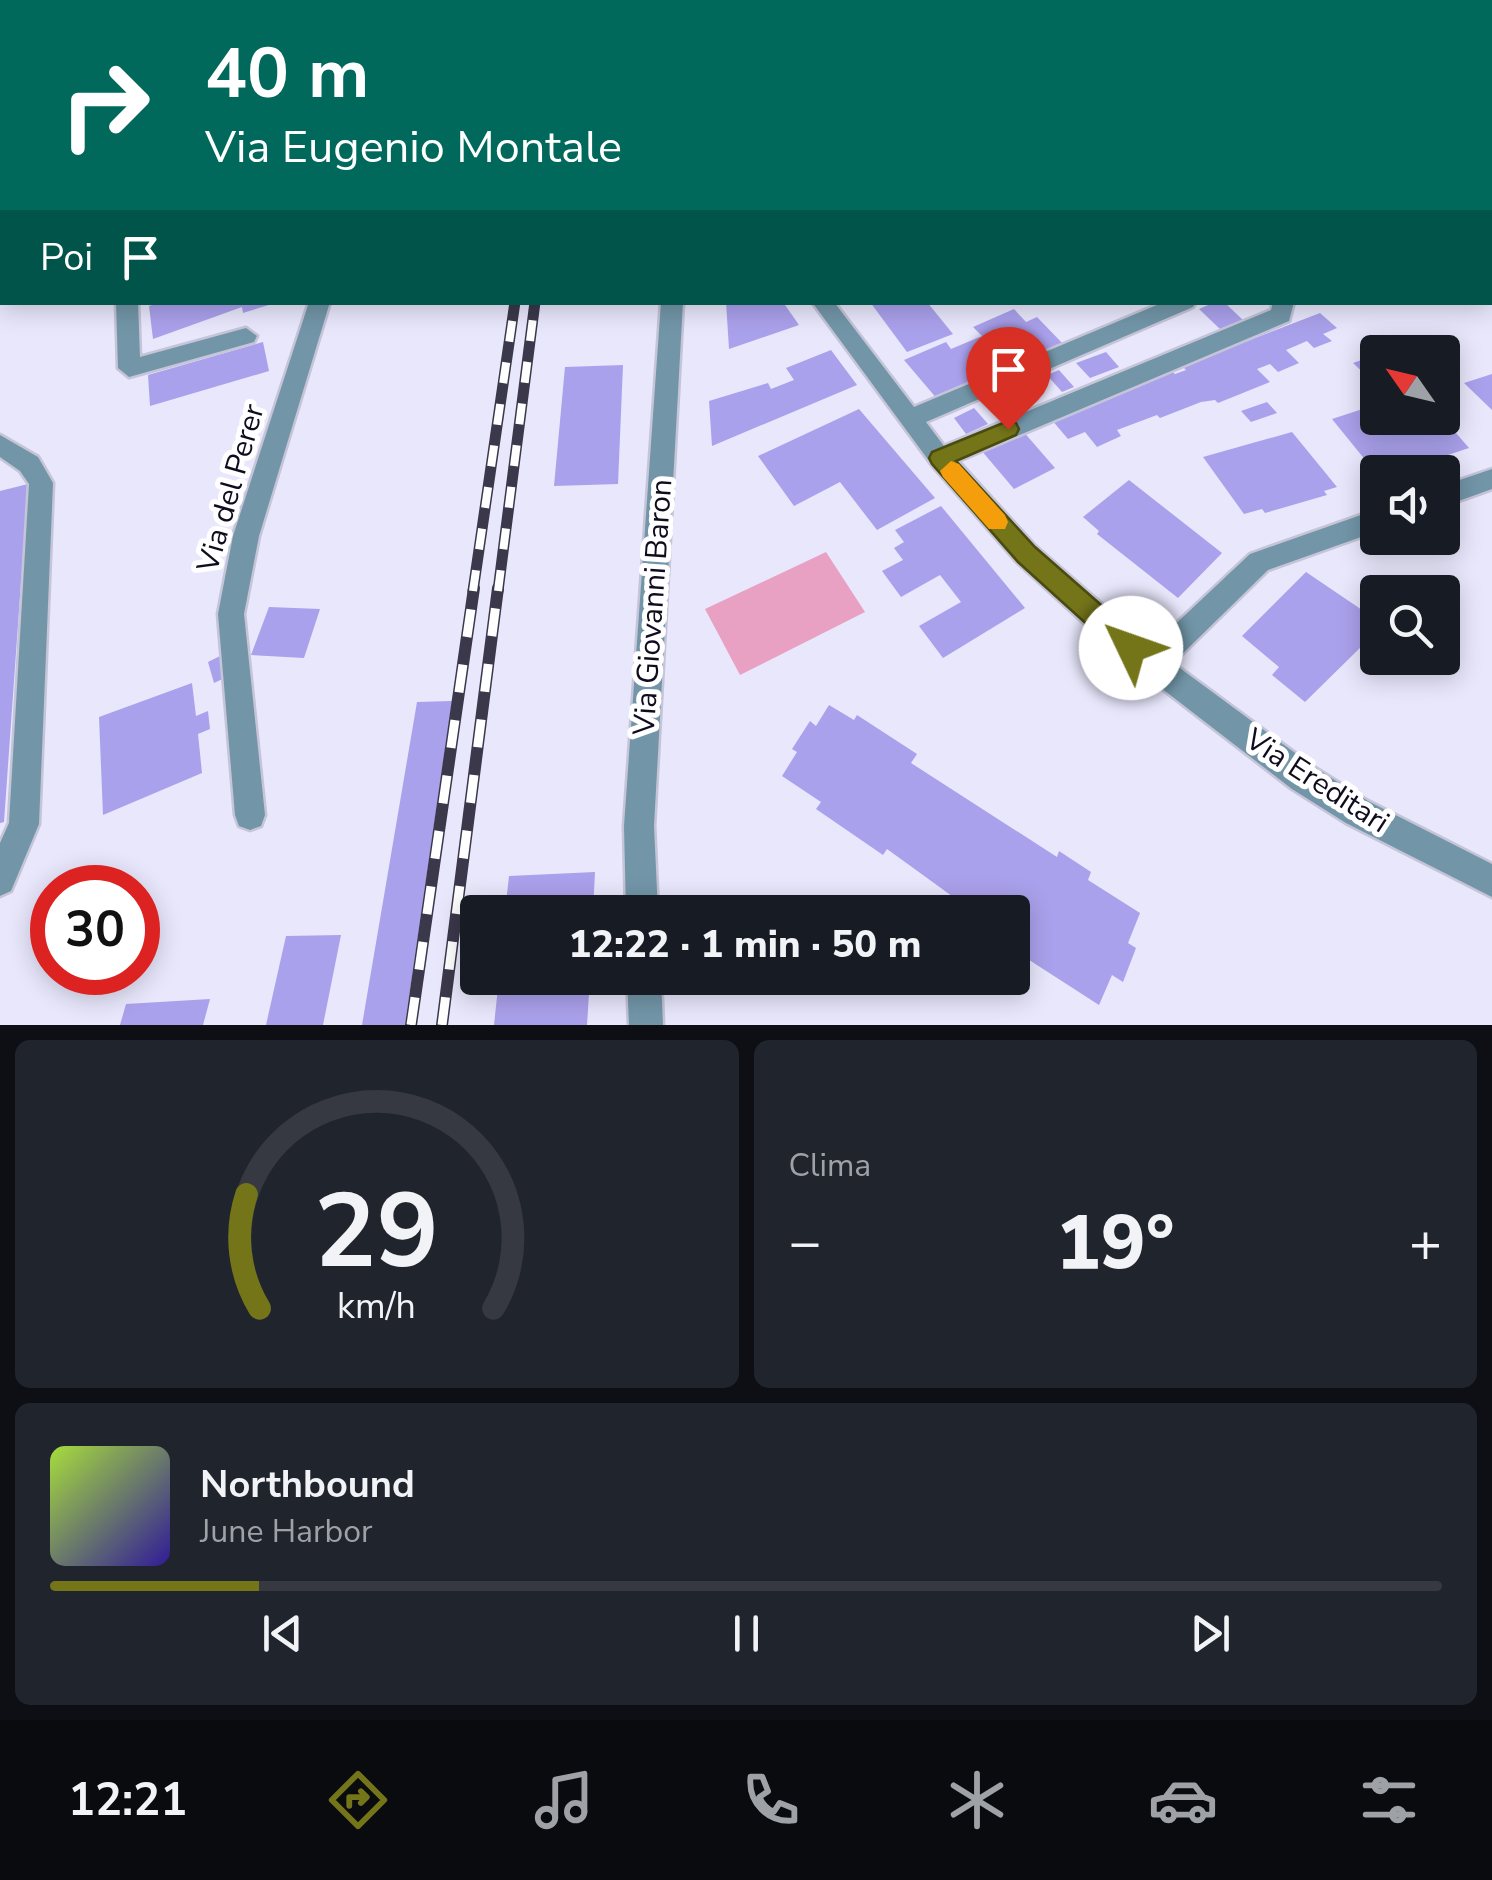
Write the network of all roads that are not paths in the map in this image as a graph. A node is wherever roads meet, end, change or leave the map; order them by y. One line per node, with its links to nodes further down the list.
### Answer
1 (126, 305): 7 (street)
2 (319, 305): 15 (street, Via del Perer)
3 (672, 305): 18 (street, Via Giovanni Baron)
4 (824, 305): 8 (street, Via Ereditari)
5 (1179, 305): 8 (street)
6 (1283, 305): 10 (street)
7 (246, 336)
8 (909, 419): 10 (street, Via Ereditari)
9 (0, 444): 16 (street)
10 (940, 458): 14 (street, Via Ereditari)
11 (1492, 479): 12 (street)
12 (1460, 491)
13 (1360, 526): 14 (street)
14 (1152, 665): 17 (street, Via Ereditari)
15 (250, 815)
16 (0, 880)
17 (1492, 881)
18 (641, 895)
19 (645, 995): 20 (street)
20 (646, 1025)

